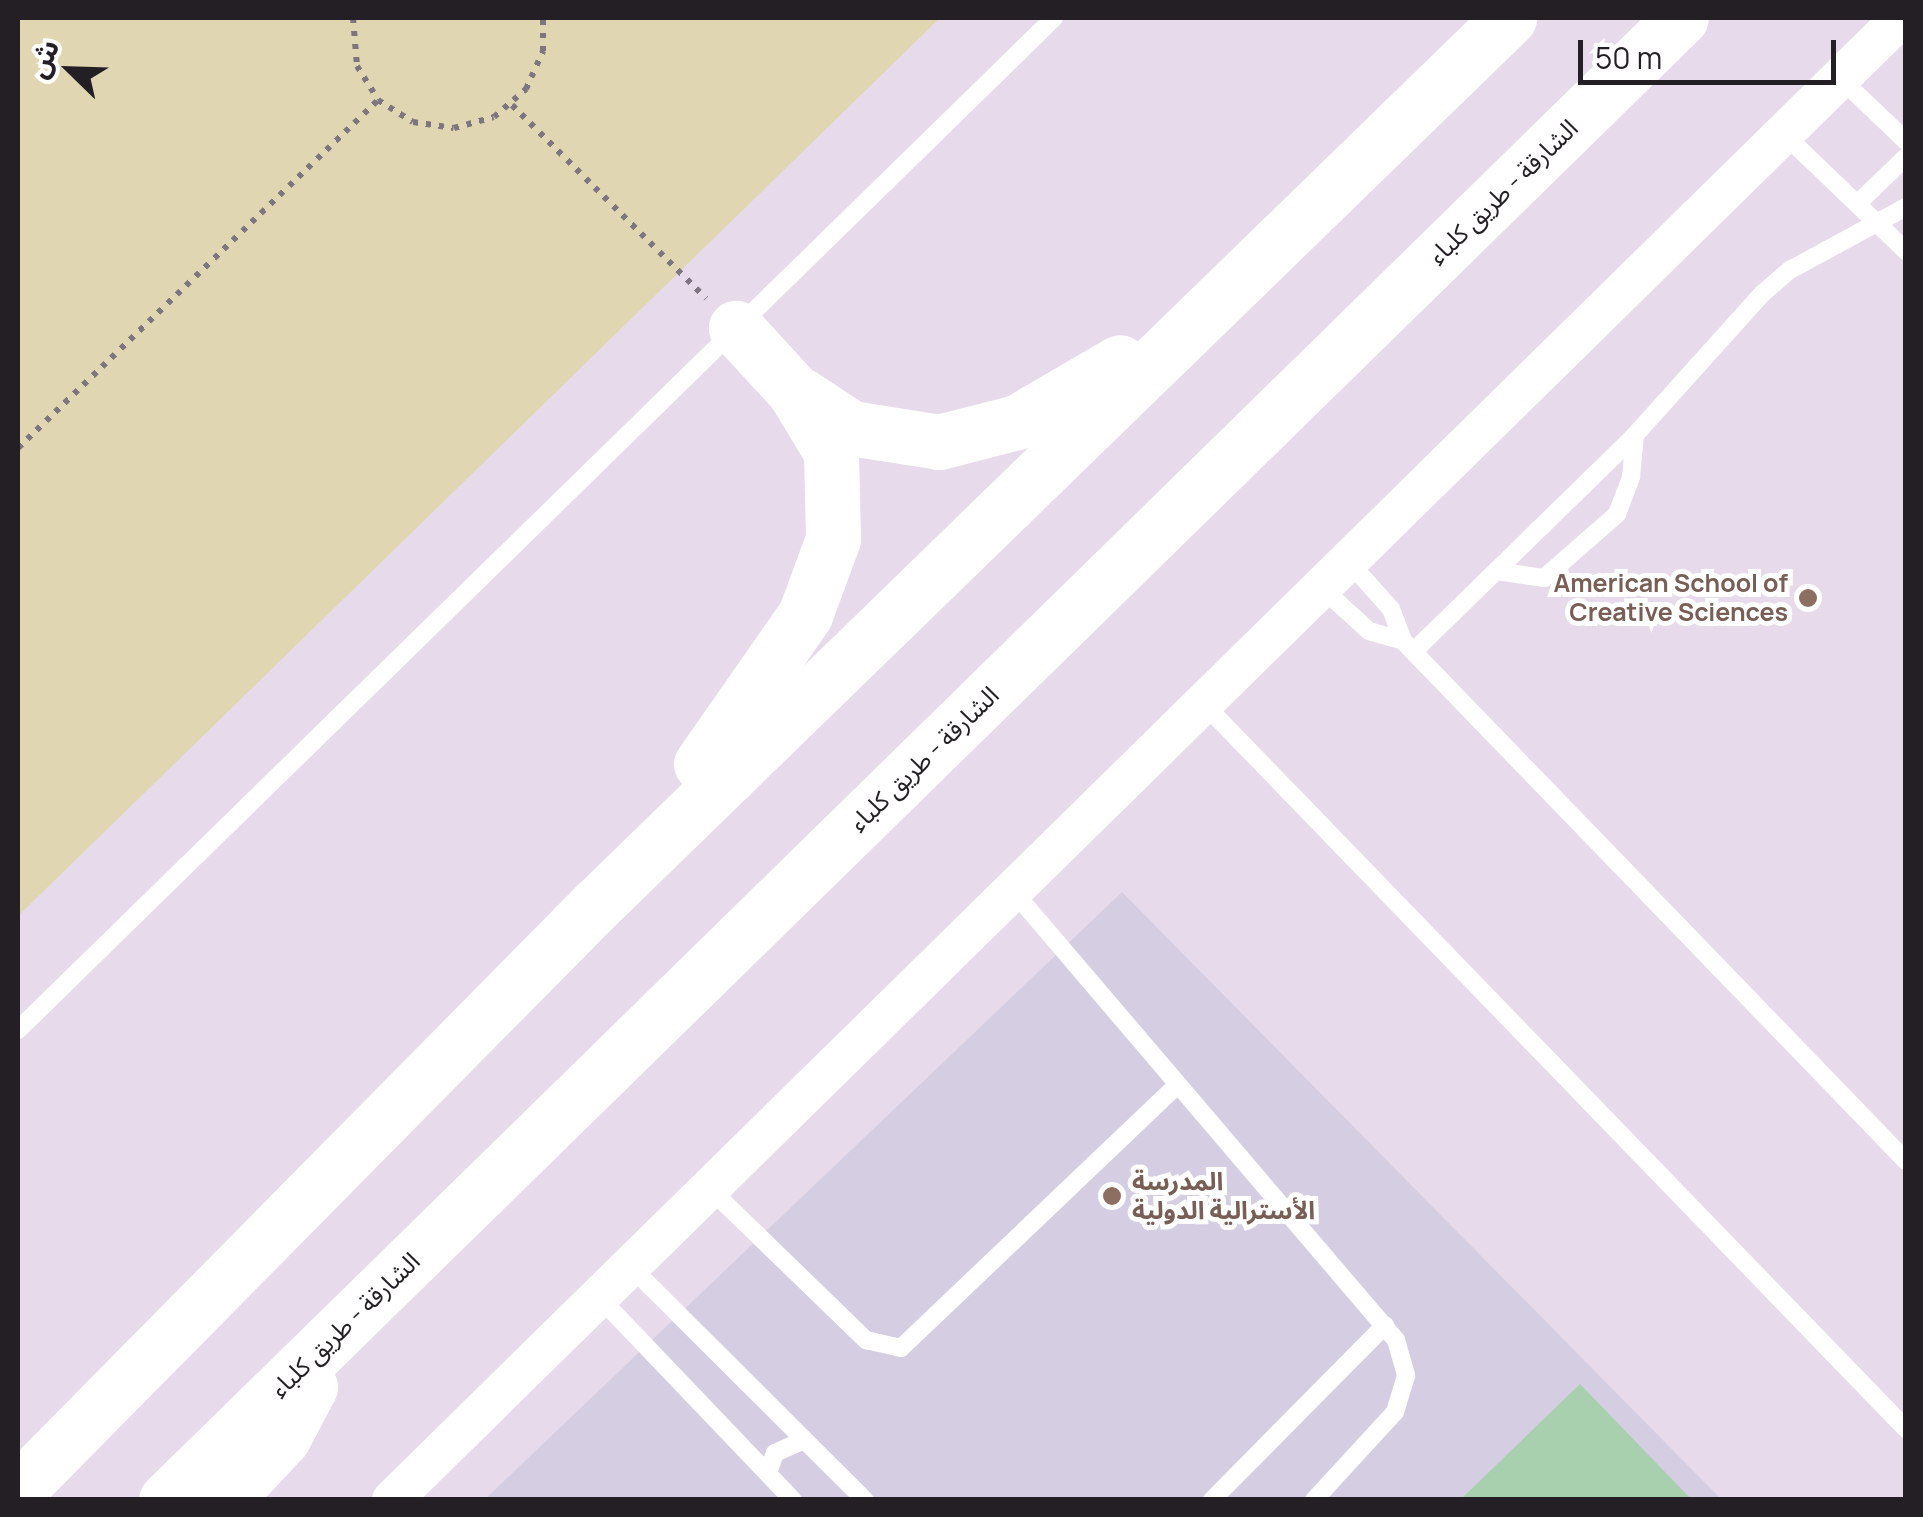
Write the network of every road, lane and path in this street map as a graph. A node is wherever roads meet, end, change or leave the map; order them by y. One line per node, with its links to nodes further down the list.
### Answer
1 (353, 18): 8 (path)
2 (544, 18): 9 (path)
3 (1054, 18): 18 (lane)
4 (1509, 18): 17 (highway)
5 (1681, 18): 35 (highway, الشارقة - طريق كلباء)
6 (1901, 18): 7 (street)
7 (1840, 78): 10 (street); 11 (lane)
8 (378, 100): 9 (path); 21 (path)
9 (512, 105): 18 (path)
10 (1785, 135): 13 (lane); 23 (street)
11 (1906, 141)
12 (1906, 157): 13 (lane)
13 (1858, 203): 15 (lane)
14 (1906, 207): 15 (lane)
15 (1880, 223): 16 (lane); 20 (lane)
16 (1906, 251)
17 (1234, 282): 19 (highway); 27 (highway)
18 (736, 328): 19 (highway); 28 (lane)
19 (794, 391): 27 (highway)
20 (1635, 435): 22 (lane); 22 (lane)
21 (18, 448)
22 (1497, 571): 24 (lane)
23 (1337, 576): 24 (lane); 24 (lane); 25 (street)
24 (1408, 646): 30 (lane)
25 (1205, 704): 26 (street); 36 (lane)
26 (1014, 892): 29 (lane); 31 (street)
27 (594, 907): 40 (highway)
28 (18, 1030)
29 (1176, 1086): 31 (lane); 34 (lane)
30 (1906, 1161)
31 (709, 1188): 32 (street)
32 (629, 1265): 33 (street); 37 (lane)
33 (598, 1296): 38 (lane); 43 (street)
34 (1385, 1325): 47 (lane); 48 (lane)
35 (331, 1339): 41 (highway, الشارقة - طريق كلباء); 42 (highway)
36 (1906, 1428)
37 (804, 1440): 38 (lane); 39 (lane)
38 (768, 1473): 44 (lane)
39 (843, 1478): 45 (lane); 46 (lane)
40 (18, 1490)
41 (166, 1500)
42 (226, 1500)
43 (392, 1500)
44 (793, 1500)
45 (838, 1500)
46 (865, 1500)
47 (1212, 1500)
48 (1314, 1500)

